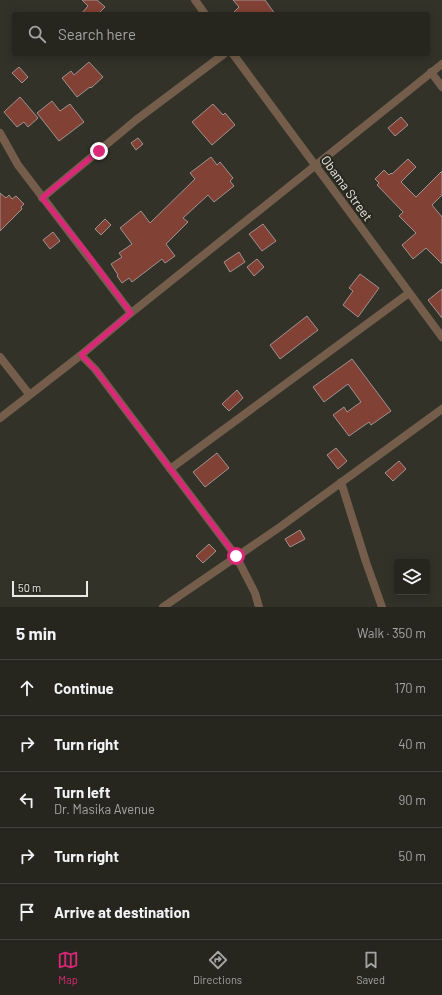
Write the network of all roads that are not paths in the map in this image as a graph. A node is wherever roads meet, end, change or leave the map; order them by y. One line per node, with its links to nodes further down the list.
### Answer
1 (199, 2): 2 (street)
2 (204, 12)
3 (221, 56): 10 (street)
4 (234, 56): 9 (street, Obama Street)
5 (442, 64): 6 (street)
6 (431, 72): 7 (street); 9 (street)
7 (442, 87)
8 (0, 133): 10 (street)
9 (315, 165): 11 (street, Obama Street); 12 (street)
10 (42, 198): 12 (street)
11 (409, 293): 13 (street, Obama Street); 19 (street)
12 (131, 313): 14 (street)
13 (442, 337)
14 (81, 355): 16 (street); 19 (street)
15 (0, 357): 16 (street)
16 (29, 394): 18 (street)
17 (442, 409): 20 (street)
18 (0, 418)
19 (170, 469): 21 (street)
20 (341, 482): 21 (street); 24 (street)
21 (236, 556): 22 (street); 23 (street)
22 (163, 607)
23 (259, 607)
24 (382, 607)

